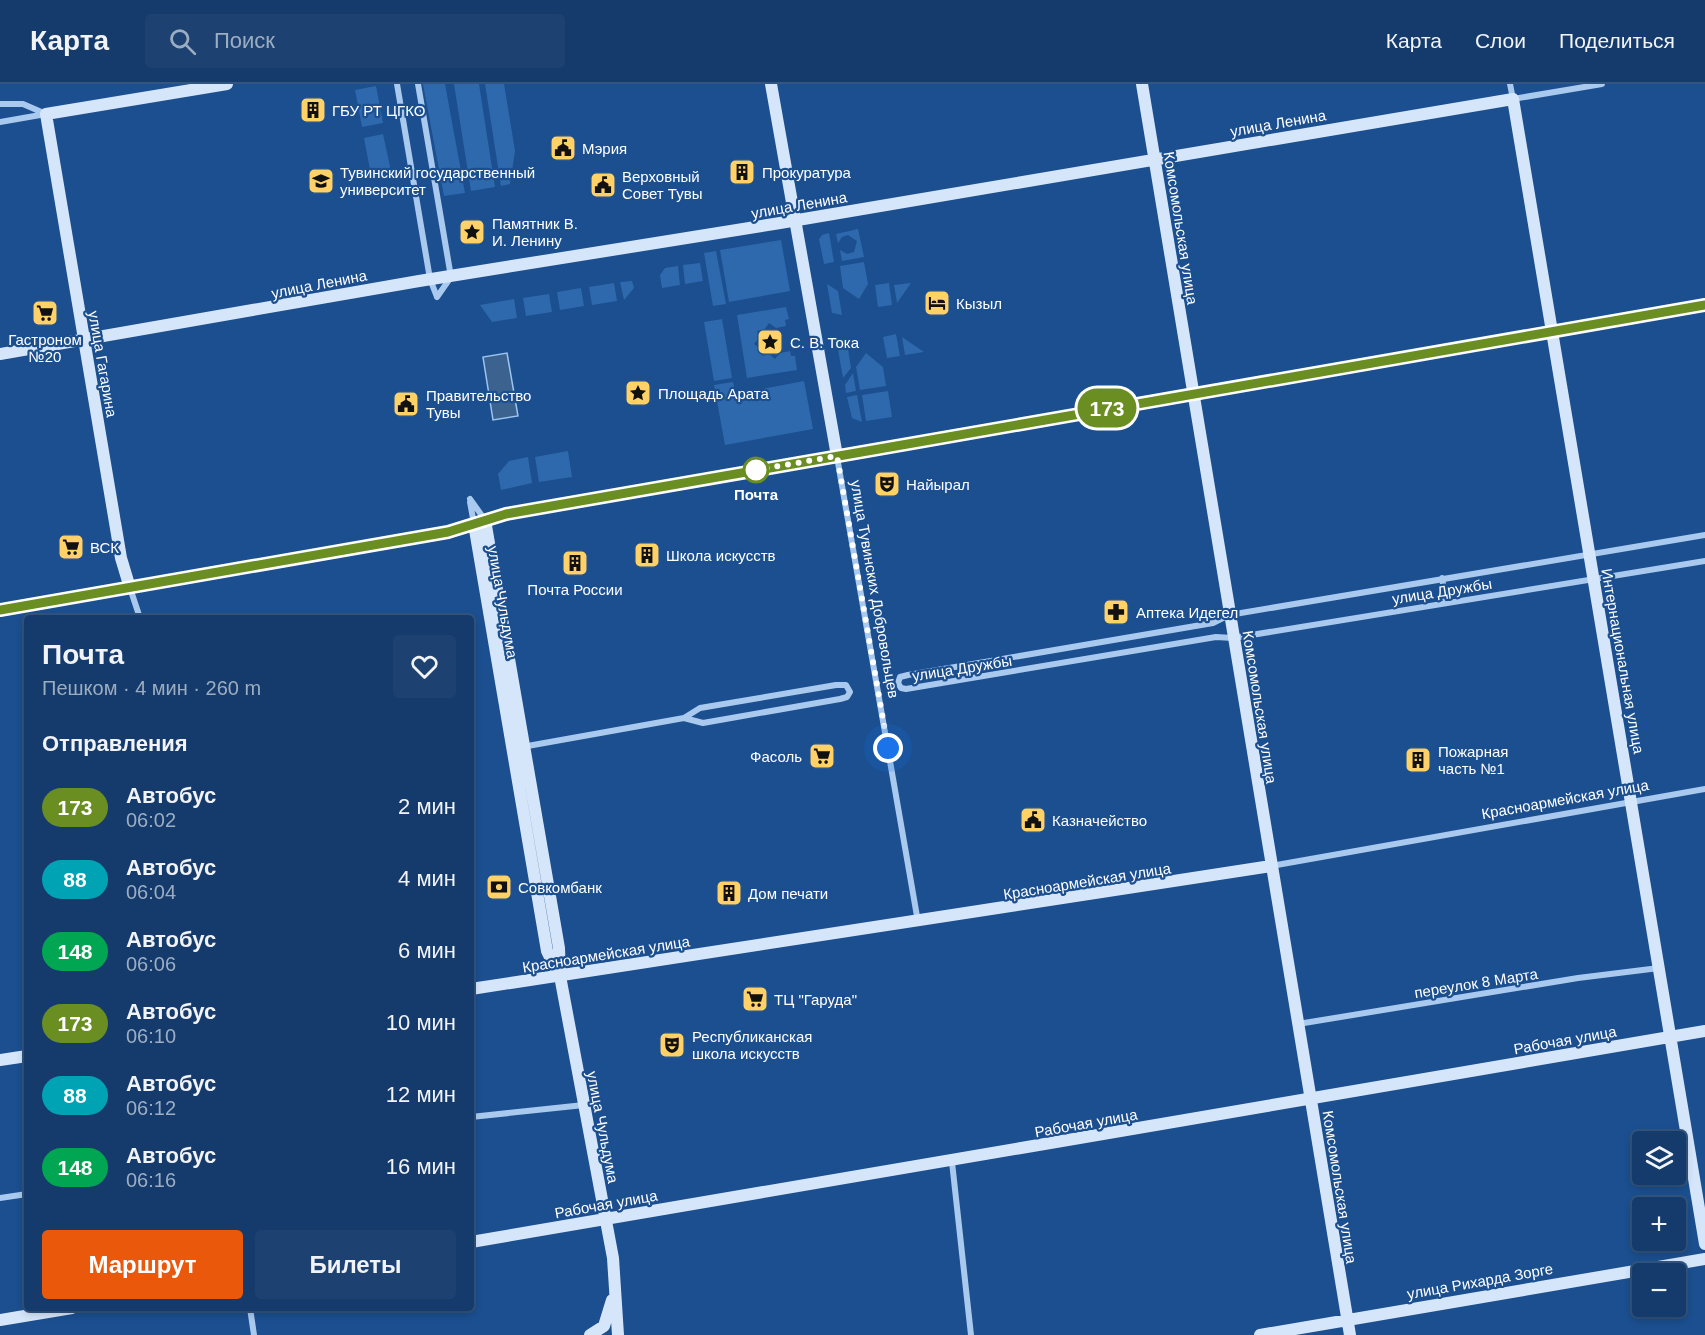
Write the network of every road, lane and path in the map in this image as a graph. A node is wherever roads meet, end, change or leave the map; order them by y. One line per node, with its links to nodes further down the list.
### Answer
1 (227, 84): 10 (street)
2 (397, 84): 15 (street)
3 (418, 84): 14 (street)
4 (771, 84): 13 (street, улица Тувинских Добровольцев)
5 (1142, 84): 12 (street, Комсомольская улица)
6 (1510, 84): 8 (street, Интернациональная улица)
7 (1602, 84): 8 (street, улица Ленина)
8 (1513, 99): 12 (street, улица Ленина); 17 (street, Интернациональная улица)
9 (0, 104): 10 (street)
10 (45, 114): 11 (street); 18 (street, улица Гагарина)
11 (0, 122)
12 (1154, 159): 13 (street, улица Ленина); 20 (street, Комсомольская улица)
13 (795, 220): 14 (street, улица Ленина); 21 (street, улица Тувинских Добровольцев)
14 (451, 277): 15 (street, улица Ленина); 15 (street)
15 (430, 279): 18 (street, улица Ленина)
16 (1705, 305): 17 (street)
17 (1552, 332): 20 (street); 24 (street, Интернациональная улица)
18 (84, 339): 19 (street, улица Ленина); 28 (street, улица Гагарина)
19 (0, 354)
20 (1193, 393): 21 (street); 32 (street, Комсомольская улица)
21 (837, 456): 22 (street); 41 (street, улица Тувинских Добровольцев)
22 (480, 522): 28 (street); 37 (street, улица Чульдума)
23 (1705, 535): 24 (street, улица Дружбы)
24 (1589, 554): 26 (street, улица Дружбы); 27 (street, Интернациональная улица)
25 (1705, 561): 27 (street, улица Дружбы)
26 (1442, 578): 29 (street); 32 (street, улица Дружбы)
27 (1593, 578): 29 (street, улица Дружбы); 39 (street, Интернациональная улица)
28 (130, 588): 30 (street); 31 (street, улица Гагарина)
29 (1446, 602): 33 (street, улица Дружбы)
30 (0, 610)
31 (139, 615)
32 (1229, 615): 33 (street, Комсомольская улица); 34 (street, улица Дружбы)
33 (1233, 638): 35 (street, улица Дружбы); 40 (street, Комсомольская улица)
34 (994, 660): 35 (street); 35 (street, улица Дружбы)
35 (997, 674)
36 (684, 718): 36 (street); 37 (street)
37 (519, 748): 43 (street, улица Чульдума)
38 (1705, 789): 39 (street, Красноармейская улица)
39 (1631, 802): 40 (street, Красноармейская улица); 42 (street, Интернациональная улица)
40 (1271, 866): 41 (street, Красноармейская улица); 45 (street, Комсомольская улица)
41 (918, 921): 43 (street, Красноармейская улица)
42 (1659, 968): 45 (street, переулок 8 Марта); 47 (street, Интернациональная улица)
43 (560, 976): 44 (street, Красноармейская улица); 51 (street, улица Чульдума)
44 (474, 989)
45 (1298, 1024): 50 (street, Комсомольская улица)
46 (1705, 1031): 47 (street, Рабочая улица)
47 (1671, 1037): 50 (street, Рабочая улица); 58 (street, Интернациональная улица)
48 (24, 1056): 49 (street)
49 (0, 1060)
50 (1310, 1099): 53 (street, Рабочая улица); 63 (street, Комсомольская улица)
51 (584, 1105): 52 (street); 56 (street, улица Чульдума)
52 (474, 1117)
53 (952, 1162): 56 (street, Рабочая улица); 68 (street)
54 (24, 1194): 55 (street)
55 (0, 1198)
56 (606, 1219): 57 (street, Рабочая улица); 60 (street, улица Чульдума)
57 (474, 1241)
58 (1705, 1244)
59 (1705, 1258): 63 (street, улица Рихарда Зорге)
60 (615, 1284): 65 (street, улица Чульдума); 67 (street, улица Чульдума)
61 (54, 1311): 64 (street)
62 (250, 1311): 66 (street)
63 (1347, 1319): 69 (street, улица Рихарда Зорге); 70 (street, Комсомольская улица)
64 (0, 1320)
65 (598, 1334)
66 (254, 1335)
67 (618, 1335)
68 (971, 1335)
69 (1260, 1335)
70 (1350, 1335)

